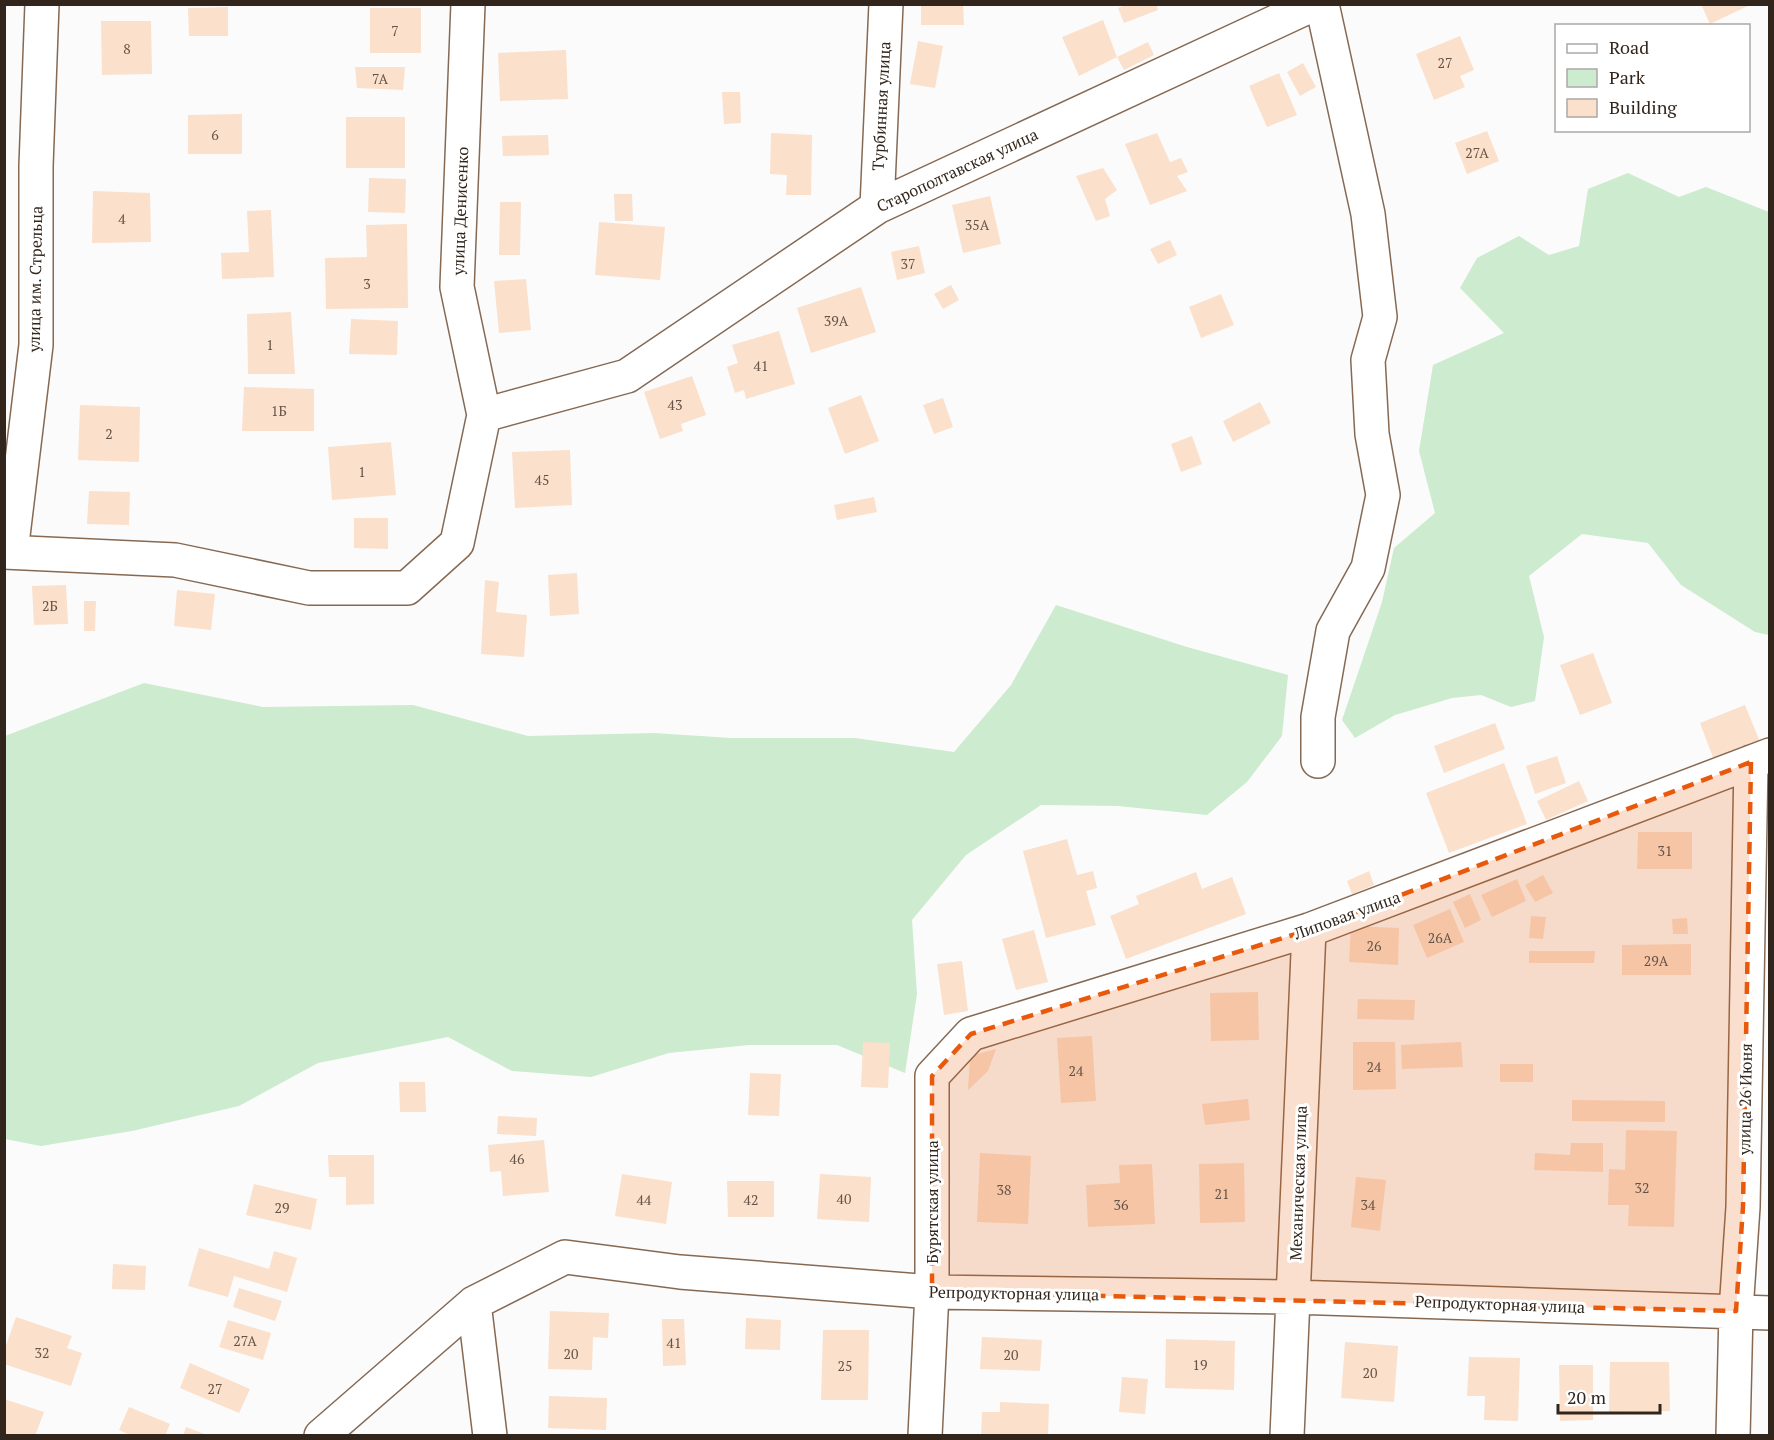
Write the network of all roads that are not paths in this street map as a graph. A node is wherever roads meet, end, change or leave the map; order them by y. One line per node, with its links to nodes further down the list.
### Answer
1 (42, 4): 8 (street, улица им. Стрельца)
2 (468, 4): 7 (street, улица Денисенко)
3 (886, 4): 6 (street, Турбинная улица)
4 (1314, 4): 6 (street, Старополтавская улица)
5 (1322, 4): 10 (street)
6 (877, 207): 7 (street, Старополтавская улица)
7 (484, 415): 8 (street)
8 (8, 552)
9 (1760, 759): 11 (street, Липовая улица); 16 (street, улица 26 Июня)
10 (1318, 761)
11 (1309, 930): 12 (street, Липовая улица); 14 (street, Механическая улица)
12 (932, 1076): 13 (street, Бурятская улица)
13 (932, 1292): 14 (street, Репродукторная улица); 15 (street, Репродукторная улица); 20 (street, Бурятская улица)
14 (1293, 1298): 16 (street, Репродукторная улица); 21 (street, Механическая улица)
15 (474, 1303): 18 (street, Репродукторная улица); 19 (street)
16 (1736, 1311): 17 (street, Репродукторная улица); 22 (street, улица 26 Июня)
17 (1770, 1313)
18 (321, 1436)
19 (490, 1436)
20 (925, 1436)
21 (1287, 1436)
22 (1733, 1436)

